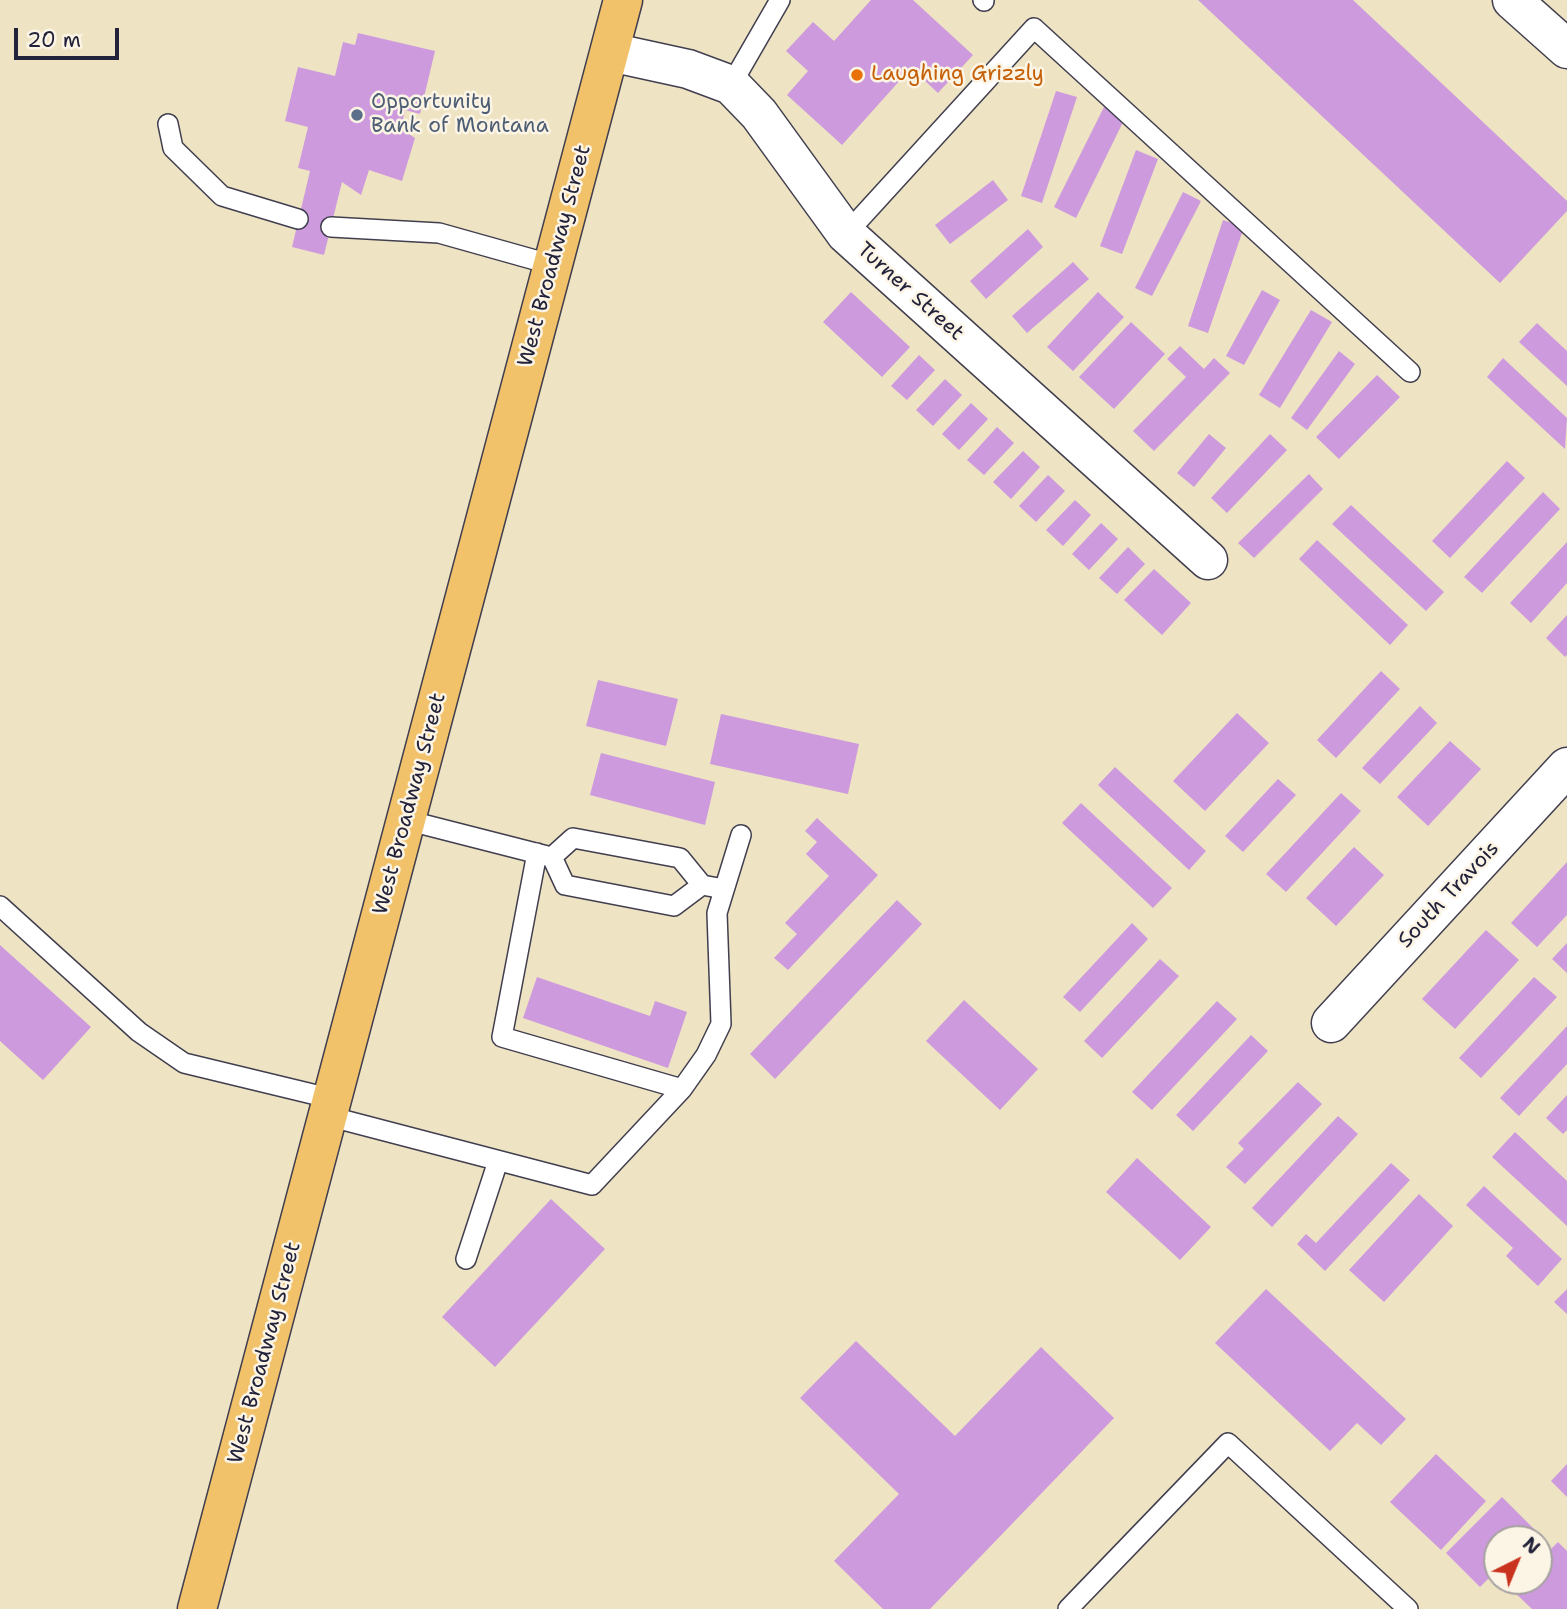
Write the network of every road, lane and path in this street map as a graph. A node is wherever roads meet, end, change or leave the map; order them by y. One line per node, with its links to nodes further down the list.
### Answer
1 (623, 0): 5 (main road, West Broadway Street)
2 (780, 0): 6 (lane)
3 (1512, 0): 4 (street)
4 (1567, 49)
5 (610, 51): 6 (street, Turner Street); 11 (main road, West Broadway Street)
6 (731, 85): 10 (street, Turner Street)
7 (168, 124): 8 (lane)
8 (298, 219)
9 (331, 227): 11 (lane)
10 (846, 234): 12 (lane); 13 (street, Turner Street)
11 (553, 265): 15 (main road, West Broadway Street)
12 (1410, 372)
13 (1209, 560)
14 (1567, 767): 21 (street, South Travois)
15 (406, 820): 17 (lane); 23 (main road, West Broadway Street)
16 (741, 835): 19 (lane)
17 (545, 855): 18 (lane); 18 (lane); 22 (lane)
18 (702, 886): 19 (lane)
19 (724, 889): 22 (lane)
20 (0, 906): 23 (lane)
21 (1331, 1023)
22 (682, 1089): 24 (lane)
23 (330, 1107): 24 (lane); 26 (main road, West Broadway Street)
24 (498, 1161): 25 (lane)
25 (466, 1259)
26 (197, 1609)
27 (1068, 1609): 28 (lane)
28 (1408, 1609)

